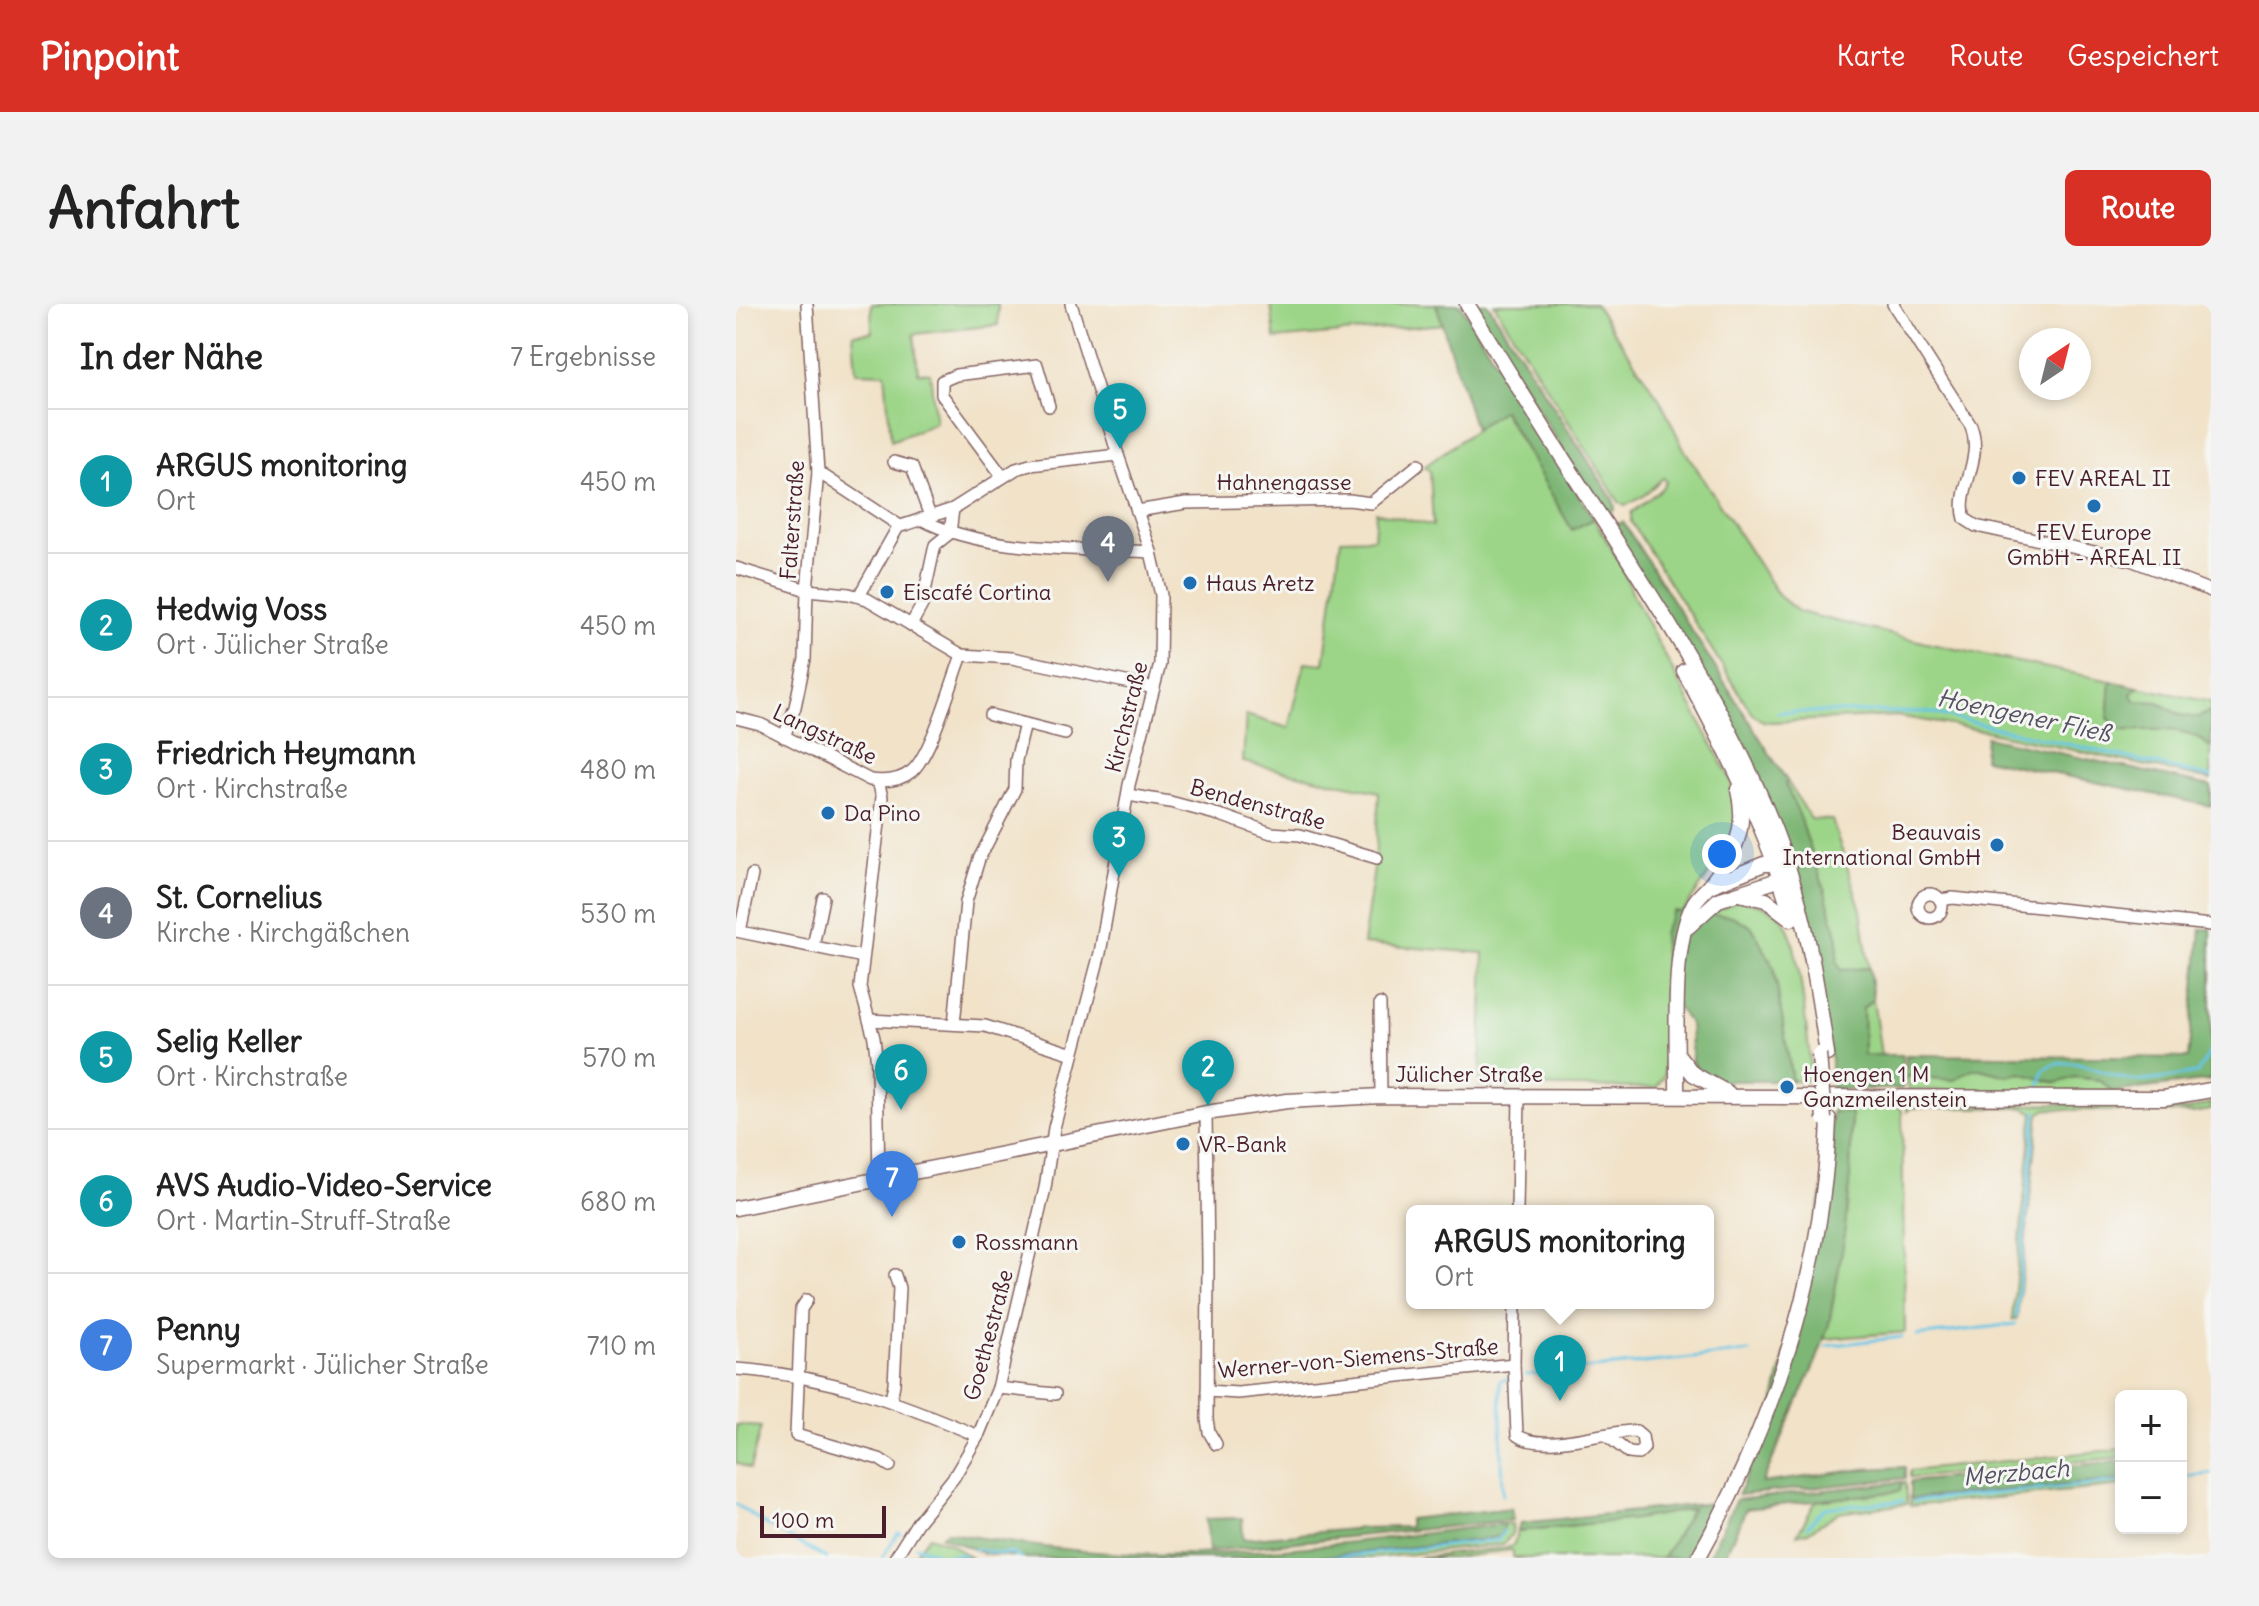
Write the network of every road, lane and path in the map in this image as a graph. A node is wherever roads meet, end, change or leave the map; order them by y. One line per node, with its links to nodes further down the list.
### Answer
1 (807, 304): 9 (street, Falterstraße)
2 (1071, 304): 6 (street, Kirchstraße)
3 (1467, 304): 16 (main road)
4 (1893, 304): 20 (street)
5 (1049, 406): 10 (street)
6 (1118, 455): 10 (street); 12 (street, Kirchstraße)
7 (894, 462): 13 (street)
8 (1418, 465): 12 (street, Hahnengasse)
9 (818, 472): 14 (street); 19 (street, Falterstraße)
10 (1003, 477): 11 (street)
11 (953, 509): 13 (street); 15 (street)
12 (1137, 511): 17 (street, Kirchstraße)
13 (926, 518): 14 (street); 15 (street)
14 (900, 526): 21 (street)
15 (950, 533): 17 (street); 22 (street)
16 (1617, 544): 30 (main road); 34 (main road)
17 (1151, 552): 24 (street, Kirchstraße)
18 (736, 568): 19 (street)
19 (807, 590): 21 (street); 29 (street, Falterstraße)
20 (2211, 591)
21 (859, 596): 22 (street)
22 (911, 625): 23 (street)
23 (962, 655): 24 (street); 31 (street, Langstraße)
24 (1154, 688): 32 (street, Kirchstraße)
25 (990, 715): 27 (street)
26 (736, 718): 29 (street, Langstraße)
27 (1025, 724): 28 (street); 48 (street)
28 (1065, 734)
29 (784, 737): 31 (street, Langstraße)
30 (1731, 758): 34 (main road); 36 (main road)
31 (878, 781): 45 (street)
32 (1128, 795): 33 (street, Bendenstraße); 49 (street, Kirchstraße)
33 (1377, 858)
34 (1783, 869): 36 (main road); 37 (main road); 40 (main road); 50 (main road)
35 (752, 875): 43 (street)
36 (1707, 889): 42 (main road)
37 (1735, 893): 40 (main road); 42 (main road)
38 (823, 898): 44 (street)
39 (1940, 900): 41 (street)
40 (1792, 920): 50 (main road)
41 (2211, 925)
42 (1685, 930): 51 (main road)
43 (738, 931): 44 (street)
44 (813, 946): 45 (street)
45 (863, 957): 47 (street)
46 (1380, 1004): 53 (street)
47 (869, 1020): 48 (street); 59 (street)
48 (954, 1024): 49 (street)
49 (1073, 1054): 58 (street, Kirchstraße)
50 (1823, 1054): 77 (main road, bridge)
51 (1678, 1055): 55 (main road); 56 (main road)
52 (2211, 1090): 56 (main road, Jülicher Straße)
53 (1381, 1096): 54 (main road, Jülicher Straße); 57 (main road, Jülicher Straße)
54 (1519, 1096): 55 (main road, Jülicher Straße); 60 (street)
55 (1677, 1096): 56 (main road, Jülicher Straße)
56 (1737, 1096)
57 (1206, 1113): 58 (main road, Jülicher Straße); 69 (street, Werner-von-Siemens-Straße)
58 (1051, 1145): 59 (main road, Jülicher Straße); 68 (street, Goethestraße)
59 (879, 1181): 61 (main road, Jülicher Straße)
60 (1517, 1205)
61 (736, 1208)
62 (895, 1275): 71 (street)
63 (807, 1300): 67 (street)
64 (1515, 1309): 65 (street, Werner-von-Siemens-Straße)
65 (1514, 1364): 69 (street, Werner-von-Siemens-Straße); 72 (street, Werner-von-Siemens-Straße)
66 (736, 1369): 67 (street)
67 (797, 1375): 71 (street); 75 (street)
68 (998, 1388): 70 (street); 73 (street, Goethestraße)
69 (1207, 1391): 74 (street, Werner-von-Siemens-Straße)
70 (1055, 1394)
71 (891, 1400): 73 (street)
72 (1606, 1435)
73 (978, 1436): 76 (street, Goethestraße)
74 (1216, 1444)
75 (890, 1466)
76 (895, 1558)
77 (1700, 1558)

